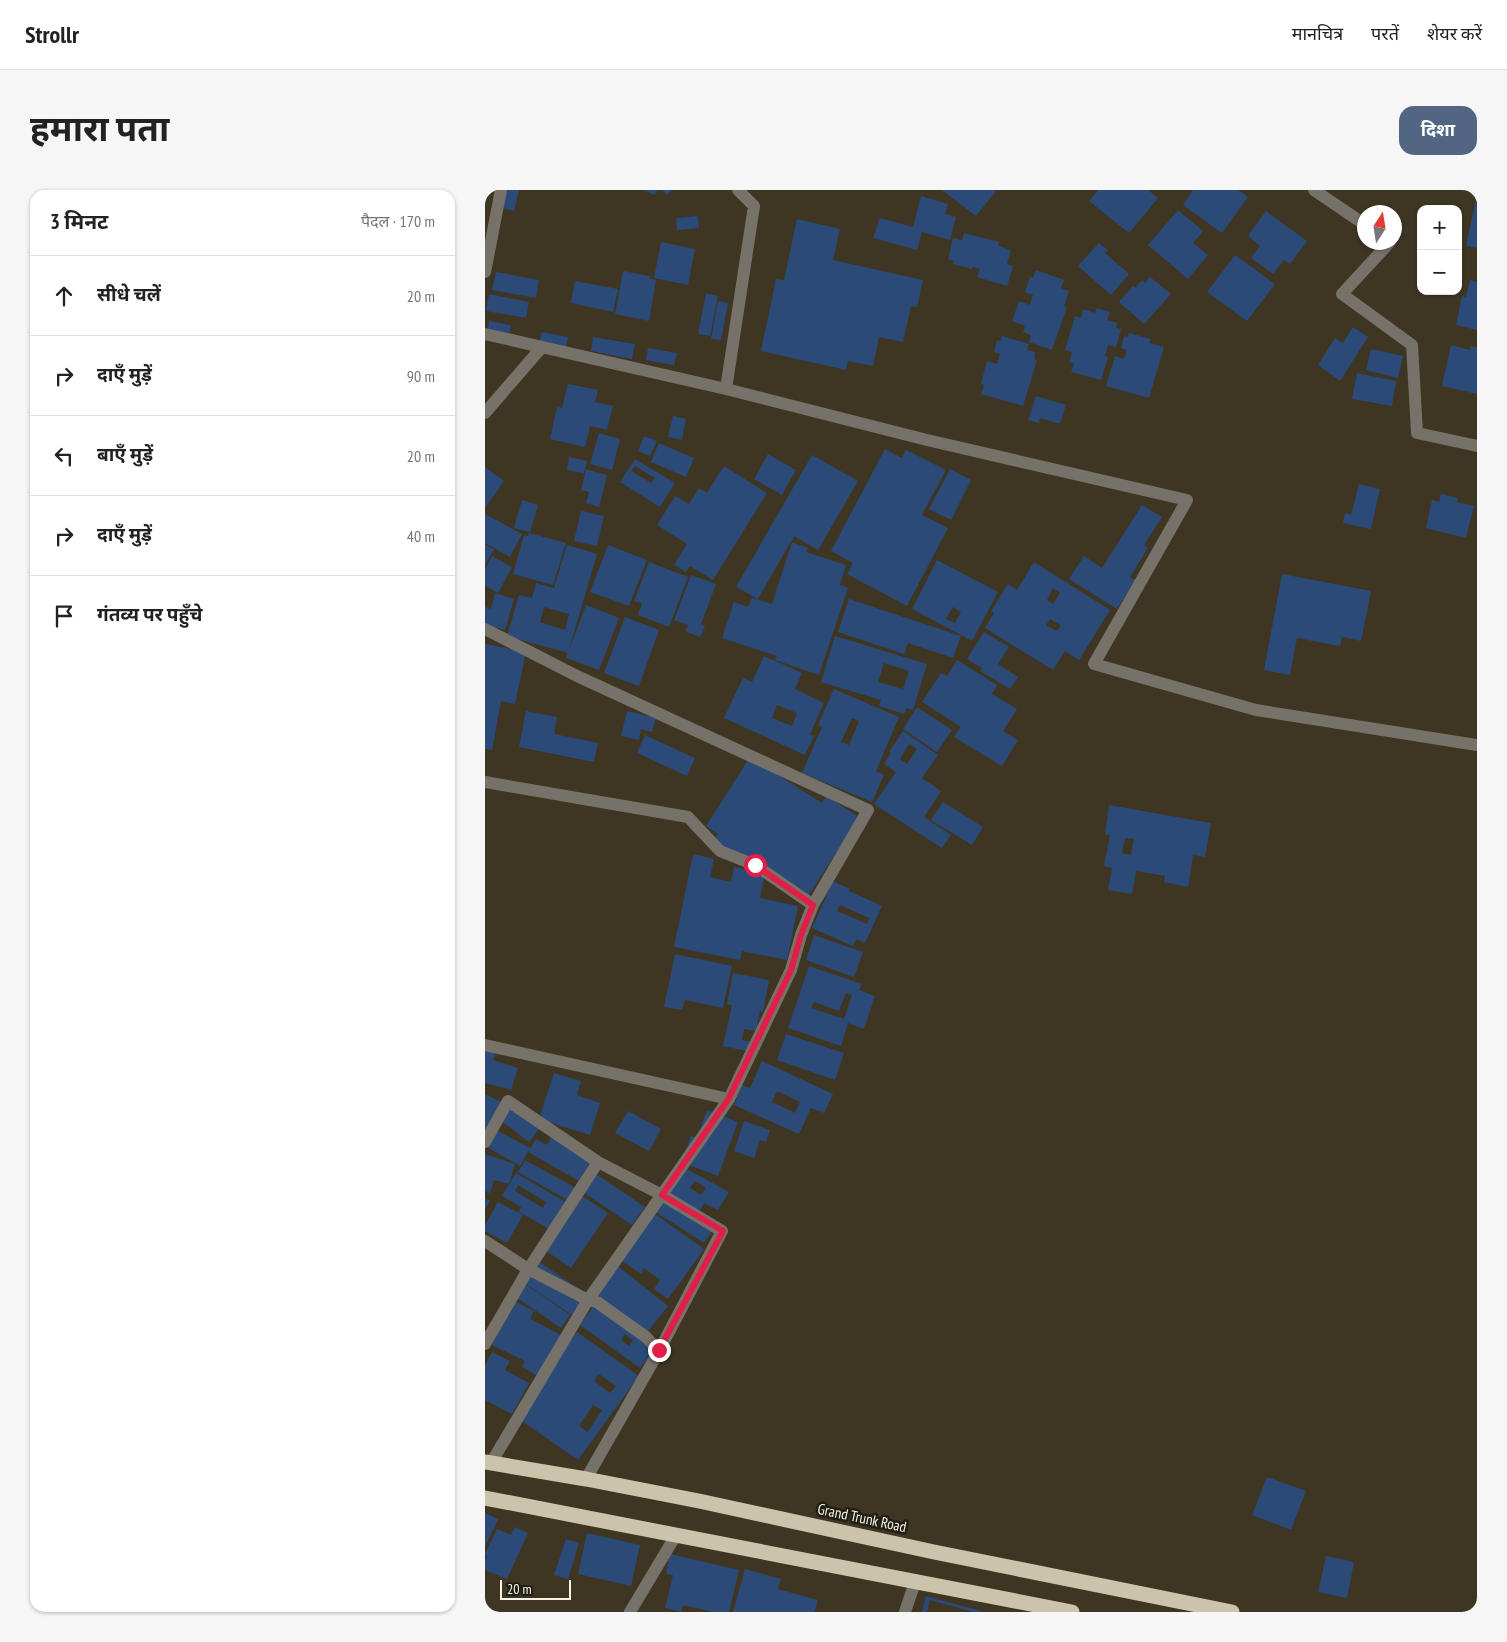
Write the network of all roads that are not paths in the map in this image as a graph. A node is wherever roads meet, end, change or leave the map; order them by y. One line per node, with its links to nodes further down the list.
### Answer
1 (501, 190): 6 (street)
2 (738, 190): 9 (street)
3 (1314, 190): 4 (street)
4 (1357, 219)
5 (1382, 250): 11 (street)
6 (485, 272)
7 (485, 334): 8 (street)
8 (542, 347): 9 (street); 10 (street)
9 (726, 389): 13 (street)
10 (485, 414)
11 (1477, 446)
12 (485, 629): 15 (street)
13 (1477, 746)
14 (485, 782): 15 (street)
15 (813, 905): 17 (street)
16 (485, 1044): 17 (street)
17 (729, 1098): 20 (street)
18 (485, 1142): 19 (street)
19 (598, 1162): 20 (street); 22 (street)
20 (662, 1195): 23 (street); 25 (street)
21 (485, 1241): 22 (street)
22 (528, 1269): 23 (street); 24 (street)
23 (588, 1300): 25 (street); 26 (street)
24 (485, 1344)
25 (659, 1350): 27 (street)
26 (488, 1463): 27 (highway, Grand Trunk Road)
27 (586, 1479): 34 (highway, Grand Trunk Road)
28 (485, 1498): 29 (highway)
29 (676, 1535): 30 (highway); 31 (street)
30 (915, 1582): 32 (street); 33 (highway)
31 (630, 1612)
32 (905, 1612)
33 (1072, 1612)
34 (1232, 1612)

